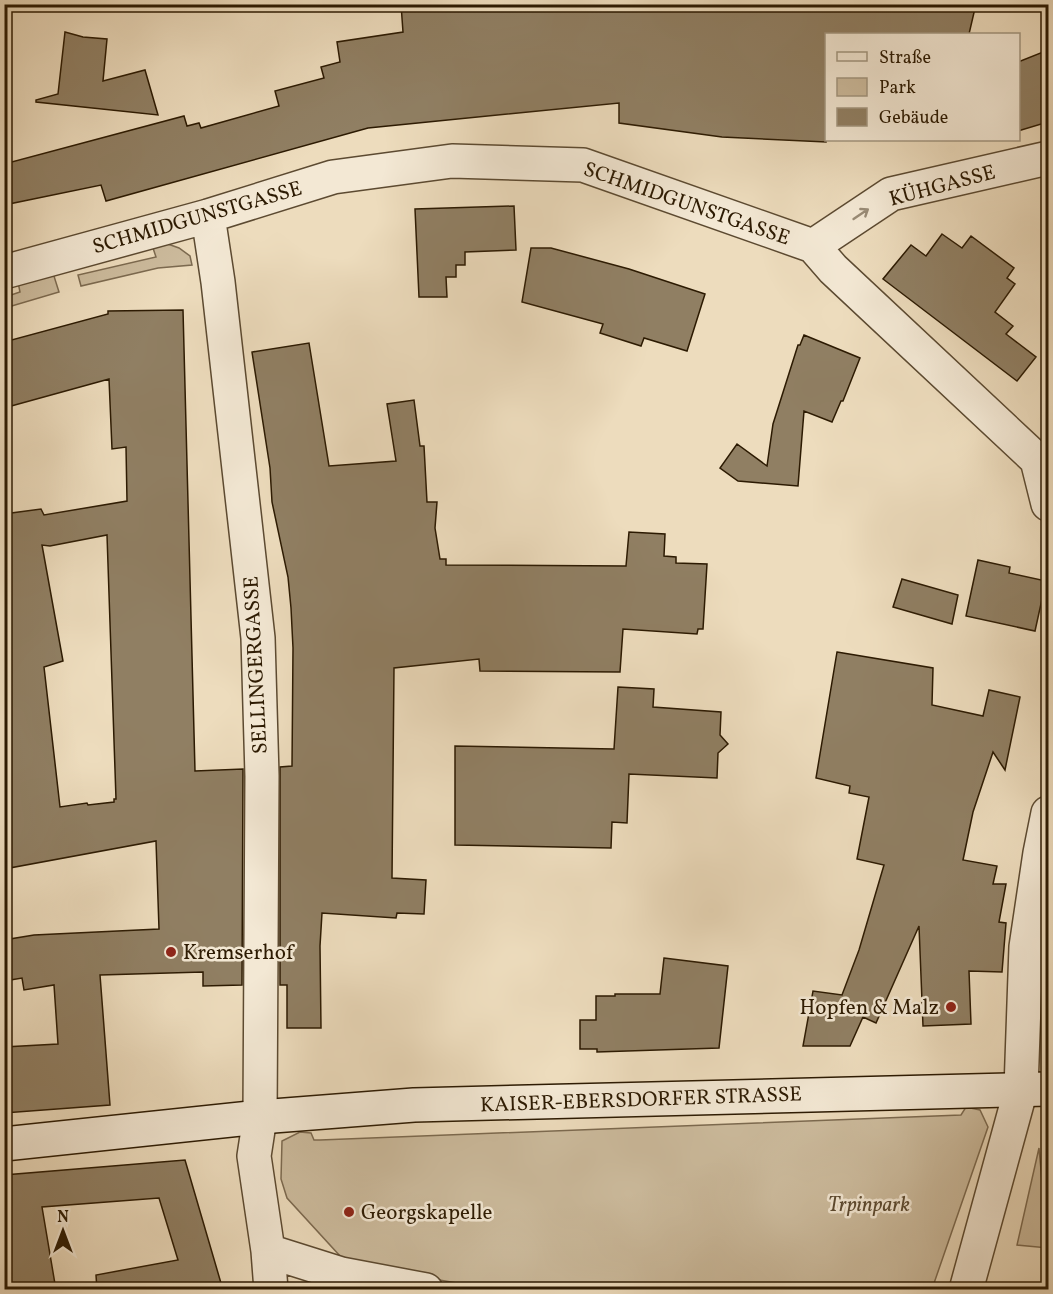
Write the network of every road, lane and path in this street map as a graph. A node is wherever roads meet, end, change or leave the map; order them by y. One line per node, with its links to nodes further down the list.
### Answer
1 (1048, 158): 3 (street, KÜHGASSE, one-way to 1)
2 (208, 216): 3 (street, SCHMIDGUNSTGASSE); 4 (street, SCHMIDGUNSTGASSE); 8 (street, SELLINGERGASSE)
3 (813, 246): 5 (street, SCHMIDGUNSTGASSE)
4 (4, 272)
5 (1048, 504)
6 (1048, 813): 7 (street)
7 (1035, 1089): 8 (street, KAISER-EBERSDORFER STRASSE); 13 (street)
8 (260, 1117): 9 (street, KAISER-EBERSDORFER STRASSE); 10 (street)
9 (4, 1144)
10 (268, 1251): 11 (street); 12 (street)
11 (270, 1290)
12 (426, 1290)
13 (966, 1290)

